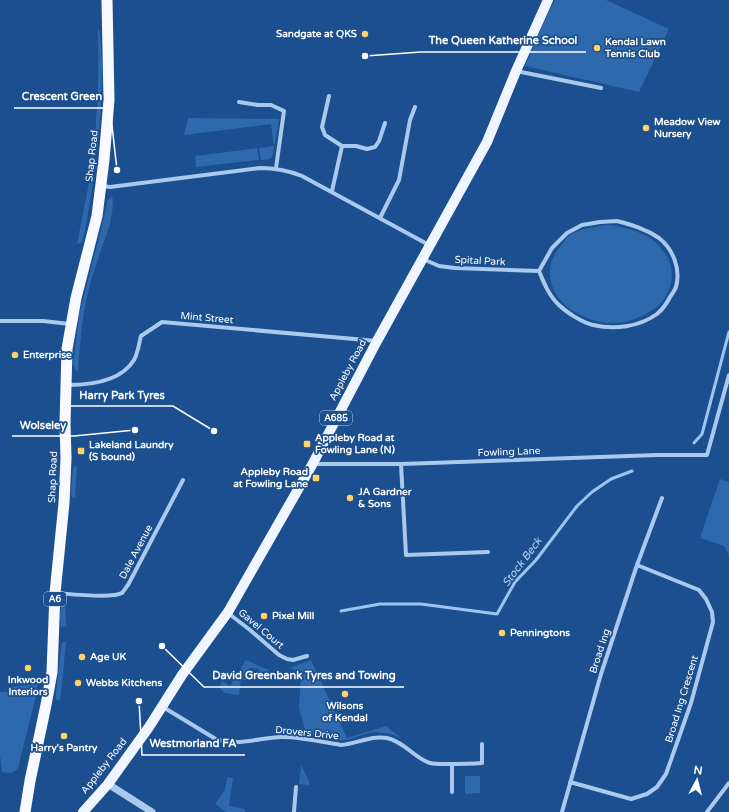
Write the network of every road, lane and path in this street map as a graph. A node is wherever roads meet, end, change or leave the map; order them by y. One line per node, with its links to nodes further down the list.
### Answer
1 (107, 0): 11 (highway, Shap Road / A6)
2 (548, 0): 3 (main road, Appleby Road / A685)
3 (516, 71): 4 (street); 14 (main road, Appleby Road / A685)
4 (601, 88)
5 (329, 96): 9 (street)
6 (240, 102): 10 (street)
7 (415, 107): 13 (street)
8 (385, 123): 9 (street)
9 (342, 146): 12 (street)
10 (276, 168): 11 (street); 12 (street)
11 (101, 186): 18 (highway, Shap Road / A6)
12 (332, 191): 13 (street)
13 (380, 218): 14 (street)
14 (430, 246): 15 (main road, Appleby Road / A685)
15 (422, 259): 16 (street, Spital Park); 19 (main road, Appleby Road / A685)
16 (539, 271): 16 (street)
17 (0, 321): 18 (street)
18 (71, 324): 21 (highway, Shap Road / A6)
19 (377, 341): 21 (street, Mint Street); 24 (main road, Appleby Road / A685)
20 (729, 375): 22 (street)
21 (65, 385): 30 (highway, Shap Road / A6)
22 (724, 394): 23 (street); 25 (street, Fowling Lane)
23 (729, 396)
24 (312, 464): 25 (street, Fowling Lane); 31 (main road, Appleby Road / A685)
25 (401, 464): 28 (street)
26 (183, 480): 30 (street, Dale Avenue)
27 (662, 498): 29 (street, Broad Ing)
28 (488, 552)
29 (638, 565): 36 (street, Broad Ing); 36 (street, Broad Ing Crescent)
30 (55, 593): 41 (highway, Shap Road / A6)
31 (228, 612): 32 (street, Gavel Court); 33 (main road, Appleby Road / A685)
32 (307, 656)
33 (162, 706): 35 (street, Drovers Drive); 37 (main road, Appleby Road / A685)
34 (482, 744): 35 (street, Drovers Drive)
35 (452, 764): 40 (street)
36 (570, 782): 45 (street, Broad Ing)
37 (108, 784): 42 (main road, Appleby Road / A685); 43 (street)
38 (729, 784): 46 (street)
39 (296, 787): 44 (street)
40 (452, 792)
41 (25, 812)
42 (83, 812)
43 (152, 812)
44 (294, 812)
45 (562, 812)
46 (707, 812)

